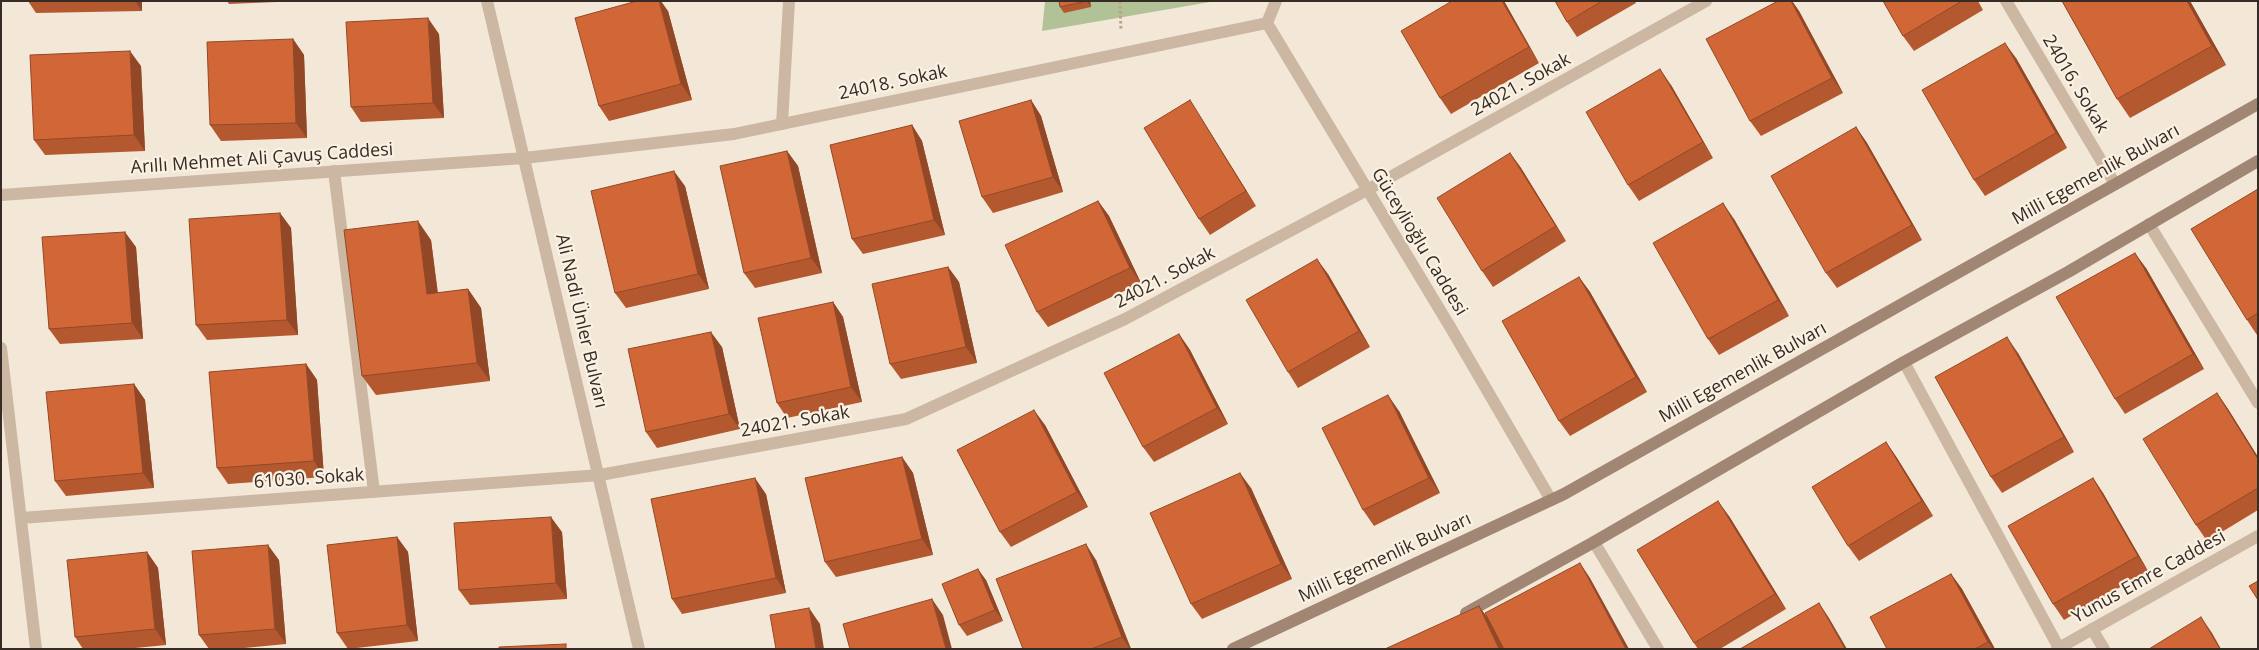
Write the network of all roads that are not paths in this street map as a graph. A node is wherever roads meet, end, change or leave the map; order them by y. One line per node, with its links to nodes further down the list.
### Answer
1 (487, 1): 9 (street, Ali Nadi Ünler Bulvarı)
2 (789, 1): 8 (street)
3 (1276, 1): 6 (street)
4 (1706, 1): 13 (street, 24021. Sokak)
5 (2006, 1): 12 (street, 24016. Sokak)
6 (1267, 23): 8 (street, 24018. Sokak); 13 (street, Güceylioğlu Caddesi)
7 (2258, 104): 12 (main road, Milli Egemenlik Bulvarı)
8 (782, 124): 9 (street, 24018. Sokak)
9 (524, 158): 11 (street, Arıllı Mehmet Ali Çavuş Caddesi); 19 (street, Ali Nadi Ünler Bulvarı)
10 (2258, 161): 15 (main road)
11 (334, 171): 14 (street, Arıllı Mehmet Ali Çavuş Caddesi); 20 (street)
12 (2115, 184): 21 (main road, Milli Egemenlik Bulvarı)
13 (1367, 190): 19 (street, 24021. Sokak); 21 (street, Güceylioğlu Caddesi)
14 (1, 194)
15 (2149, 224): 17 (main road); 18 (street)
16 (1, 348): 22 (street)
17 (1904, 362): 24 (main road); 27 (street)
18 (2258, 403)
19 (600, 475): 20 (street, 61030. Sokak); 29 (street, Ali Nadi Ünler Bulvarı)
20 (374, 492): 22 (street, 61030. Sokak)
21 (1551, 500): 30 (main road, Milli Egemenlik Bulvarı)
22 (21, 518): 28 (street)
23 (2258, 536): 26 (street, Yunus Emre Caddesi)
24 (1594, 542): 25 (main road); 31 (street)
25 (1457, 617)
26 (2092, 629): 27 (street, Yunus Emre Caddesi); 32 (street)
27 (2058, 648)
28 (36, 649)
29 (639, 649)
30 (1233, 649)
31 (1658, 649)
32 (2104, 649)

